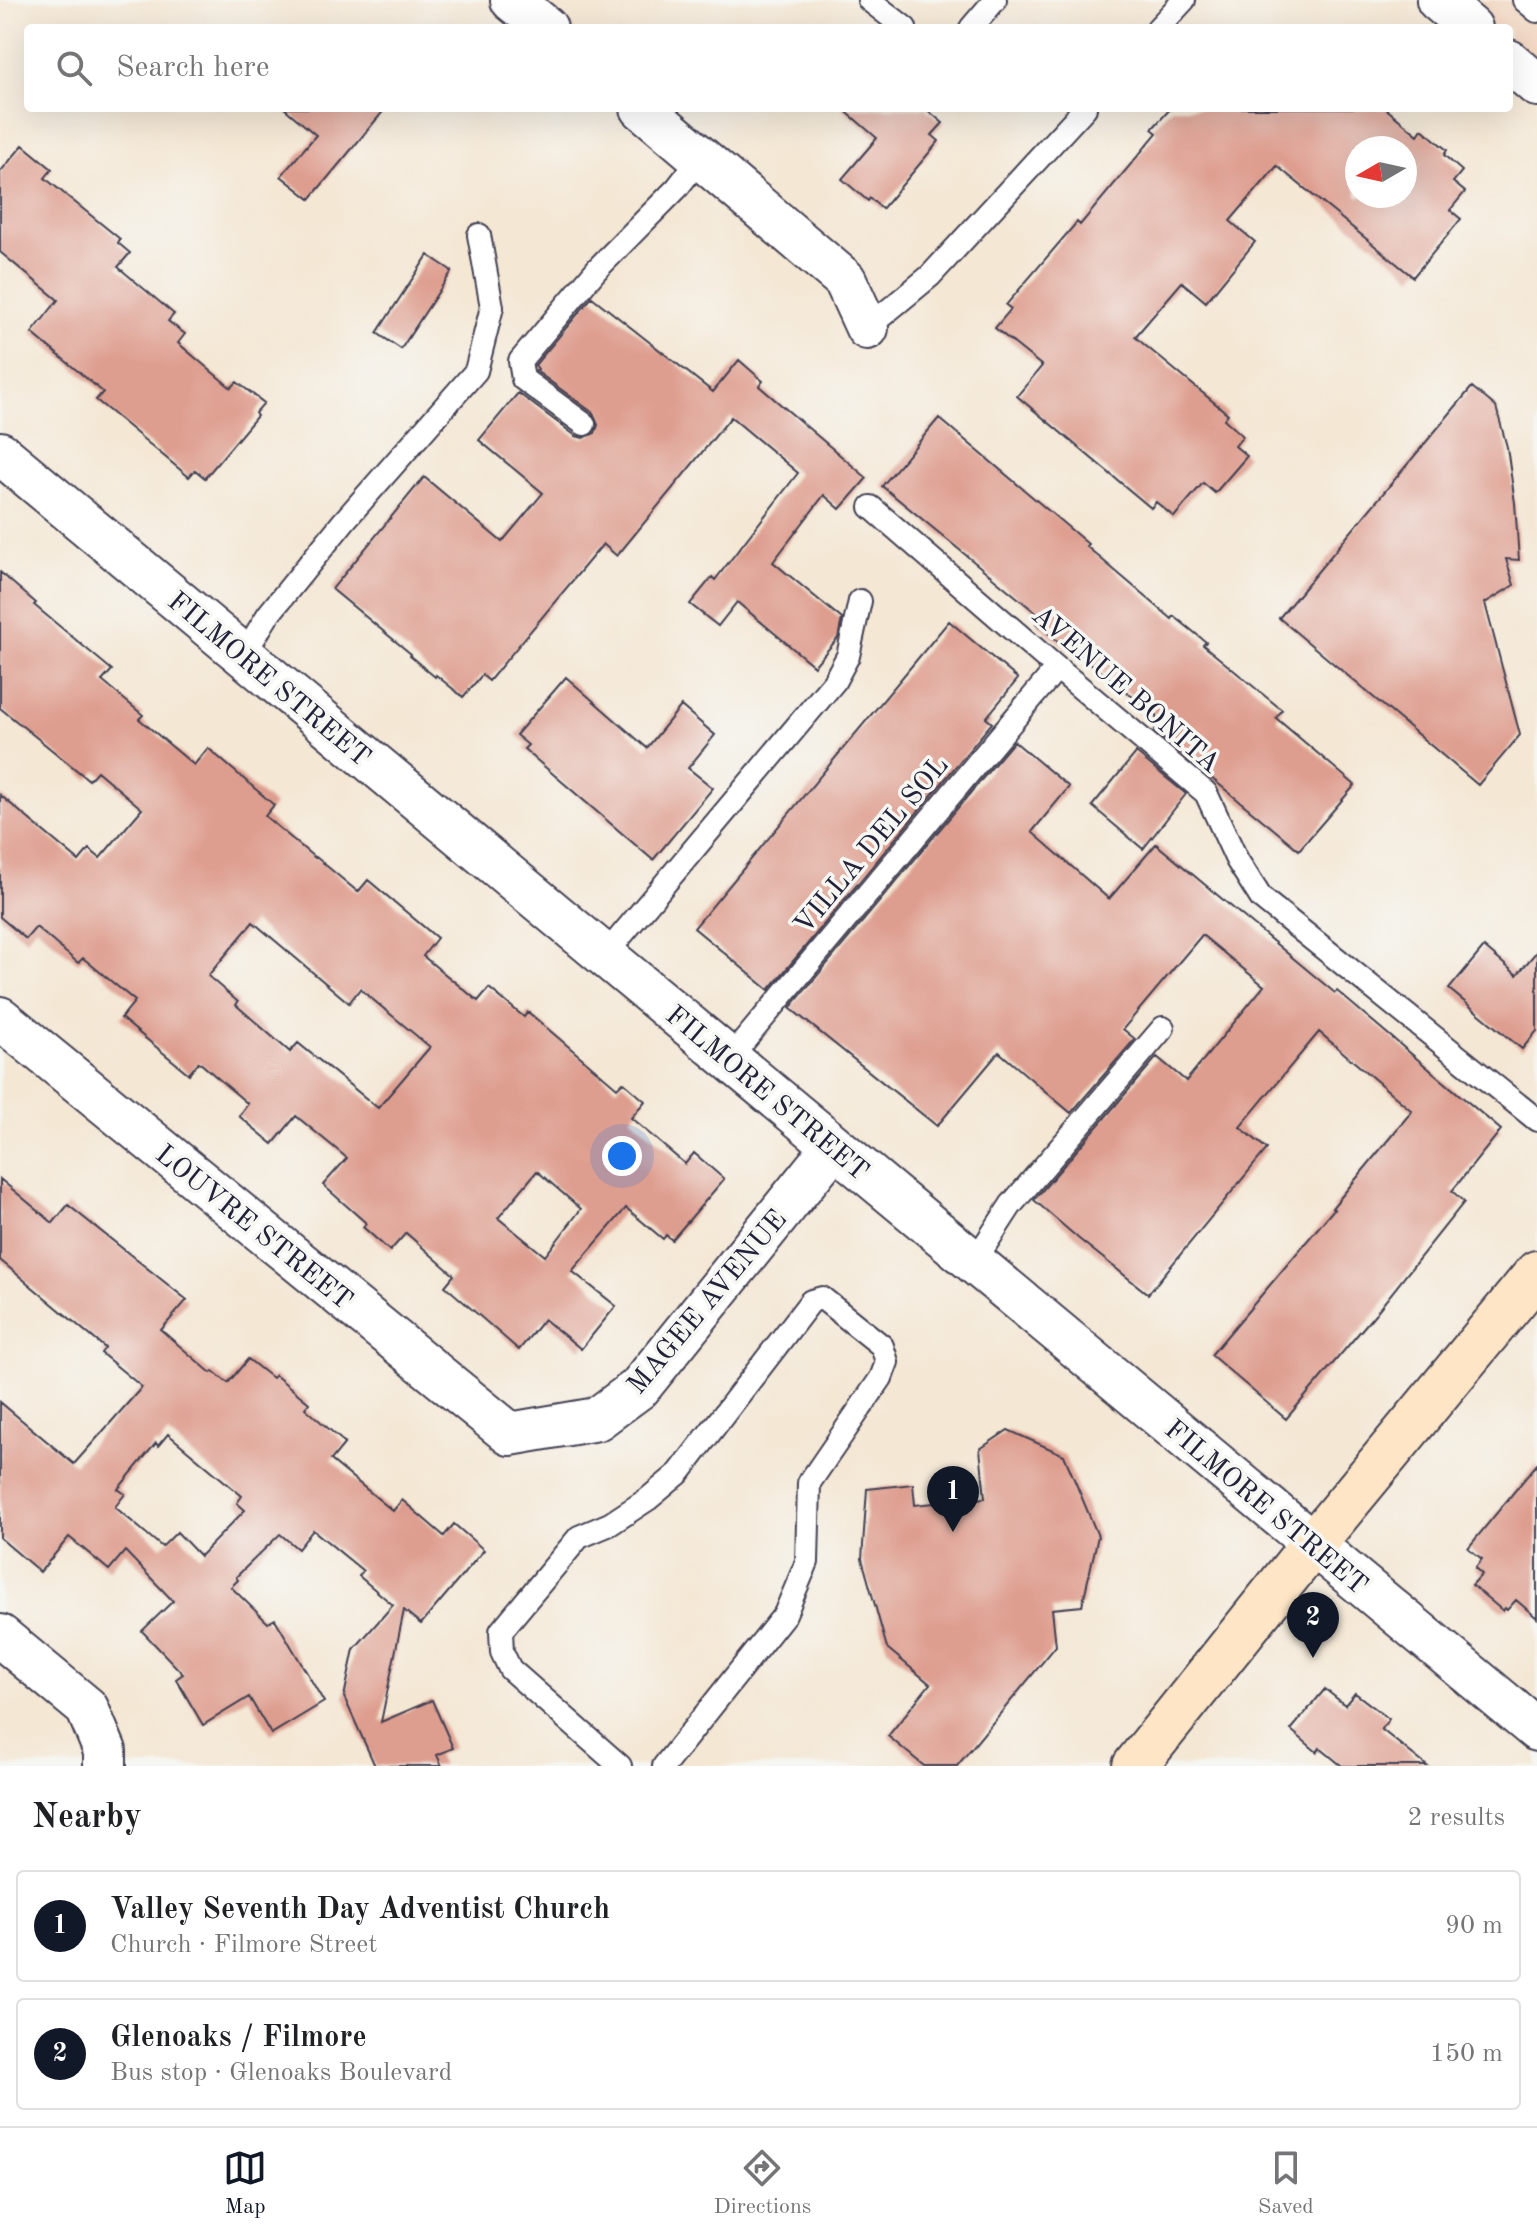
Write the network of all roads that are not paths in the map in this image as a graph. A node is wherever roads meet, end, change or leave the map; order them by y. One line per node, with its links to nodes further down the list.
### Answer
1 (512, 0): 8 (street)
2 (869, 0): 9 (lane)
3 (995, 0): 10 (lane)
4 (1184, 0): 11 (lane)
5 (1438, 0): 12 (street)
6 (1524, 0): 7 (lane)
7 (1537, 11)
8 (541, 24)
9 (900, 24)
10 (974, 24)
11 (1162, 24)
12 (1466, 24)
13 (1513, 64): 14 (street)
14 (1537, 85)
15 (647, 112): 17 (street)
16 (1081, 112): 19 (lane)
17 (701, 157): 19 (street); 20 (lane)
18 (479, 235): 24 (lane)
19 (867, 328)
20 (584, 424)
21 (0, 453): 24 (street, FILMORE STREET)
22 (871, 507): 25 (lane, AVENUE BONITA)
23 (860, 601): 26 (lane)
24 (243, 656): 26 (street, FILMORE STREET)
25 (1057, 668): 29 (lane, VILLA DEL SOL); 30 (lane, AVENUE BONITA)
26 (605, 955): 29 (street, FILMORE STREET)
27 (0, 1018): 34 (street, LOUVRE STREET)
28 (1163, 1028): 32 (lane)
29 (729, 1059): 31 (street, FILMORE STREET)
30 (1537, 1120)
31 (834, 1146): 32 (street, FILMORE STREET); 34 (street, MAGEE AVENUE)
32 (974, 1262): 35 (street, FILMORE STREET)
33 (1537, 1273): 35 (main road)
34 (510, 1434)
35 (1313, 1544): 37 (street, FILMORE STREET); 41 (main road)
36 (0, 1636): 38 (street)
37 (1537, 1730)
38 (105, 1766)
39 (620, 1766): 40 (lane)
40 (664, 1766)
41 (1135, 1766)

